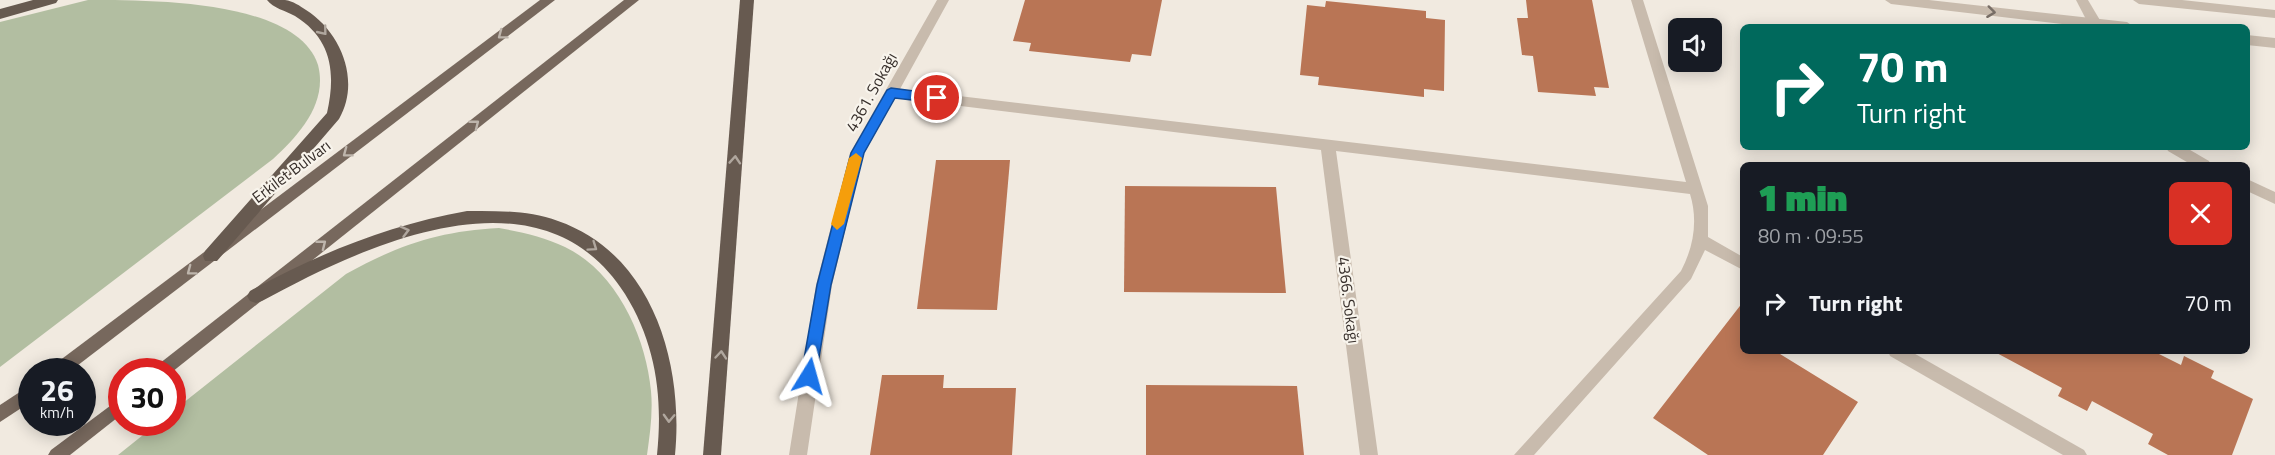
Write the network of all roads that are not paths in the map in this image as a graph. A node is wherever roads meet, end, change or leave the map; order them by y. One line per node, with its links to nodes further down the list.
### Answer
1 (51, 0): 11 (highway)
2 (274, 0): 25 (highway, one-way to 25)
3 (549, 0): 25 (main road, Erkilet Bulvarı, one-way to 25)
4 (633, 0): 27 (main road, one-way to 4)
5 (747, 0): 36 (highway, one-way to 5)
6 (943, 0): 17 (street, 4361. Sokağı)
7 (1637, 0): 22 (street)
8 (1891, 0): 13 (street, one-way to 13)
9 (2082, 0): 14 (street)
10 (2139, 0): 12 (street)
11 (0, 14)
12 (2275, 14)
13 (2080, 24)
14 (2095, 24)
15 (2250, 39): 16 (street)
16 (2275, 43)
17 (891, 93): 18 (street); 37 (street, 4361. Sokağı)
18 (1328, 145): 22 (street); 38 (street, 4366. Sokağı)
19 (2178, 150): 20 (street)
20 (2199, 162)
21 (2250, 186): 23 (street)
22 (1696, 189): 24 (street)
23 (2275, 198)
24 (1701, 240): 26 (street); 39 (street)
25 (211, 256): 29 (main road, Erkilet Bulvarı, one-way to 29)
26 (1740, 262)
27 (256, 296): 30 (main road); 35 (highway, one-way to 35)
28 (1901, 354): 40 (street)
29 (76, 358)
30 (178, 358)
31 (18, 401): 32 (main road)
32 (0, 414)
33 (108, 415): 34 (main road)
34 (57, 455)
35 (666, 455)
36 (712, 455)
37 (798, 455)
38 (1369, 455)
39 (1523, 455)
40 (2078, 455)

